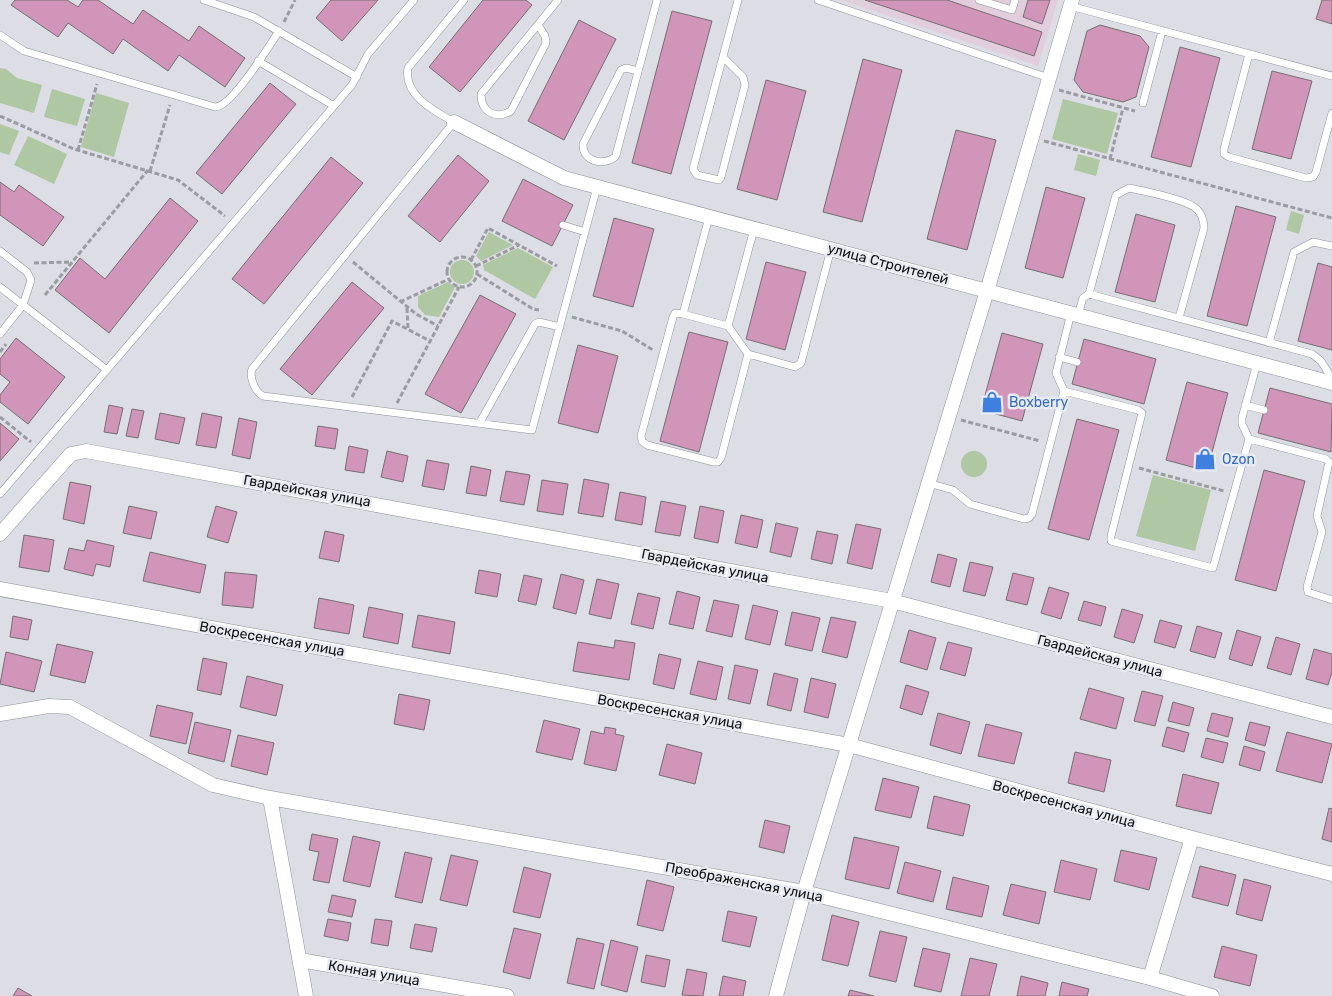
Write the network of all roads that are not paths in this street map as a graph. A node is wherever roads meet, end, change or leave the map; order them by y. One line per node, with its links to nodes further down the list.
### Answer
1 (204, 0): 12 (lane)
2 (414, 0): 20 (lane)
3 (464, 0): 25 (lane)
4 (558, 0): 11 (lane)
5 (657, 0): 18 (lane)
6 (738, 0): 16 (lane)
7 (818, 0): 21 (lane)
8 (979, 0): 9 (lane)
9 (1015, 0)
10 (1071, 3): 13 (lane); 21 (street)
11 (538, 24): 11 (lane)
12 (279, 31): 17 (lane); 20 (lane)
13 (1162, 31): 15 (lane); 22 (lane)
14 (0, 35): 17 (lane)
15 (1249, 54): 19 (lane); 24 (lane)
16 (723, 56): 16 (lane)
17 (258, 61): 23 (lane)
18 (638, 72): 18 (lane)
19 (1332, 76)
20 (357, 77): 23 (lane)
21 (1048, 83): 35 (street)
22 (1143, 103)
23 (334, 106): 49 (lane)
24 (1332, 113)
25 (454, 122): 26 (street, улица Строителей); 55 (lane)
26 (597, 187): 27 (street, улица Строителей); 30 (lane)
27 (709, 217): 29 (street, улица Строителей); 38 (lane)
28 (563, 225): 30 (lane)
29 (754, 229): 32 (street, улица Строителей); 42 (lane)
30 (585, 232): 41 (lane)
31 (1332, 246): 44 (lane)
32 (831, 249): 35 (street, улица Строителей); 45 (lane)
33 (0, 251): 37 (lane)
34 (0, 287): 37 (lane)
35 (987, 291): 39 (street, улица Строителей); 57 (street)
36 (1089, 294): 39 (lane); 40 (lane); 40 (lane)
37 (23, 305): 43 (lane); 49 (lane)
38 (683, 314): 42 (lane); 45 (lane)
39 (1074, 314): 46 (lane); 48 (street, улица Строителей)
40 (1179, 318): 44 (lane)
41 (560, 326): 55 (lane); 55 (lane)
42 (728, 326): 45 (lane)
43 (0, 334)
44 (1269, 343): 50 (lane)
45 (748, 354)
46 (1059, 357): 47 (lane); 52 (lane)
47 (1078, 362)
48 (1257, 363): 51 (street, улица Строителей); 53 (lane)
49 (107, 370): 58 (lane)
50 (1332, 379)
51 (1332, 383)
52 (1064, 391): 56 (lane); 57 (lane)
53 (1245, 405): 54 (lane); 56 (lane)
54 (1264, 410)
55 (479, 424)
56 (1249, 439): 61 (lane)
57 (927, 483): 62 (street)
58 (0, 494)
59 (0, 534): 62 (street, Гвардейская улица)
60 (0, 589): 65 (street, Воскресенская улица)
61 (1332, 600)
62 (892, 601): 64 (street, Гвардейская улица); 65 (street)
63 (0, 714): 66 (street, Преображенская улица)
64 (1332, 717)
65 (849, 745): 67 (street, Воскресенская улица); 69 (street)
66 (270, 798): 69 (street, Преображенская улица); 70 (street)
67 (1192, 838): 68 (street, Воскресенская улица); 71 (street)
68 (1332, 874)
69 (804, 892): 71 (street, Преображенская улица); 74 (street)
70 (300, 960): 72 (street); 73 (street, Конная улица)
71 (1150, 978): 75 (street, Преображенская улица)
72 (306, 996)
73 (506, 996)
74 (776, 996)
75 (1212, 996)

